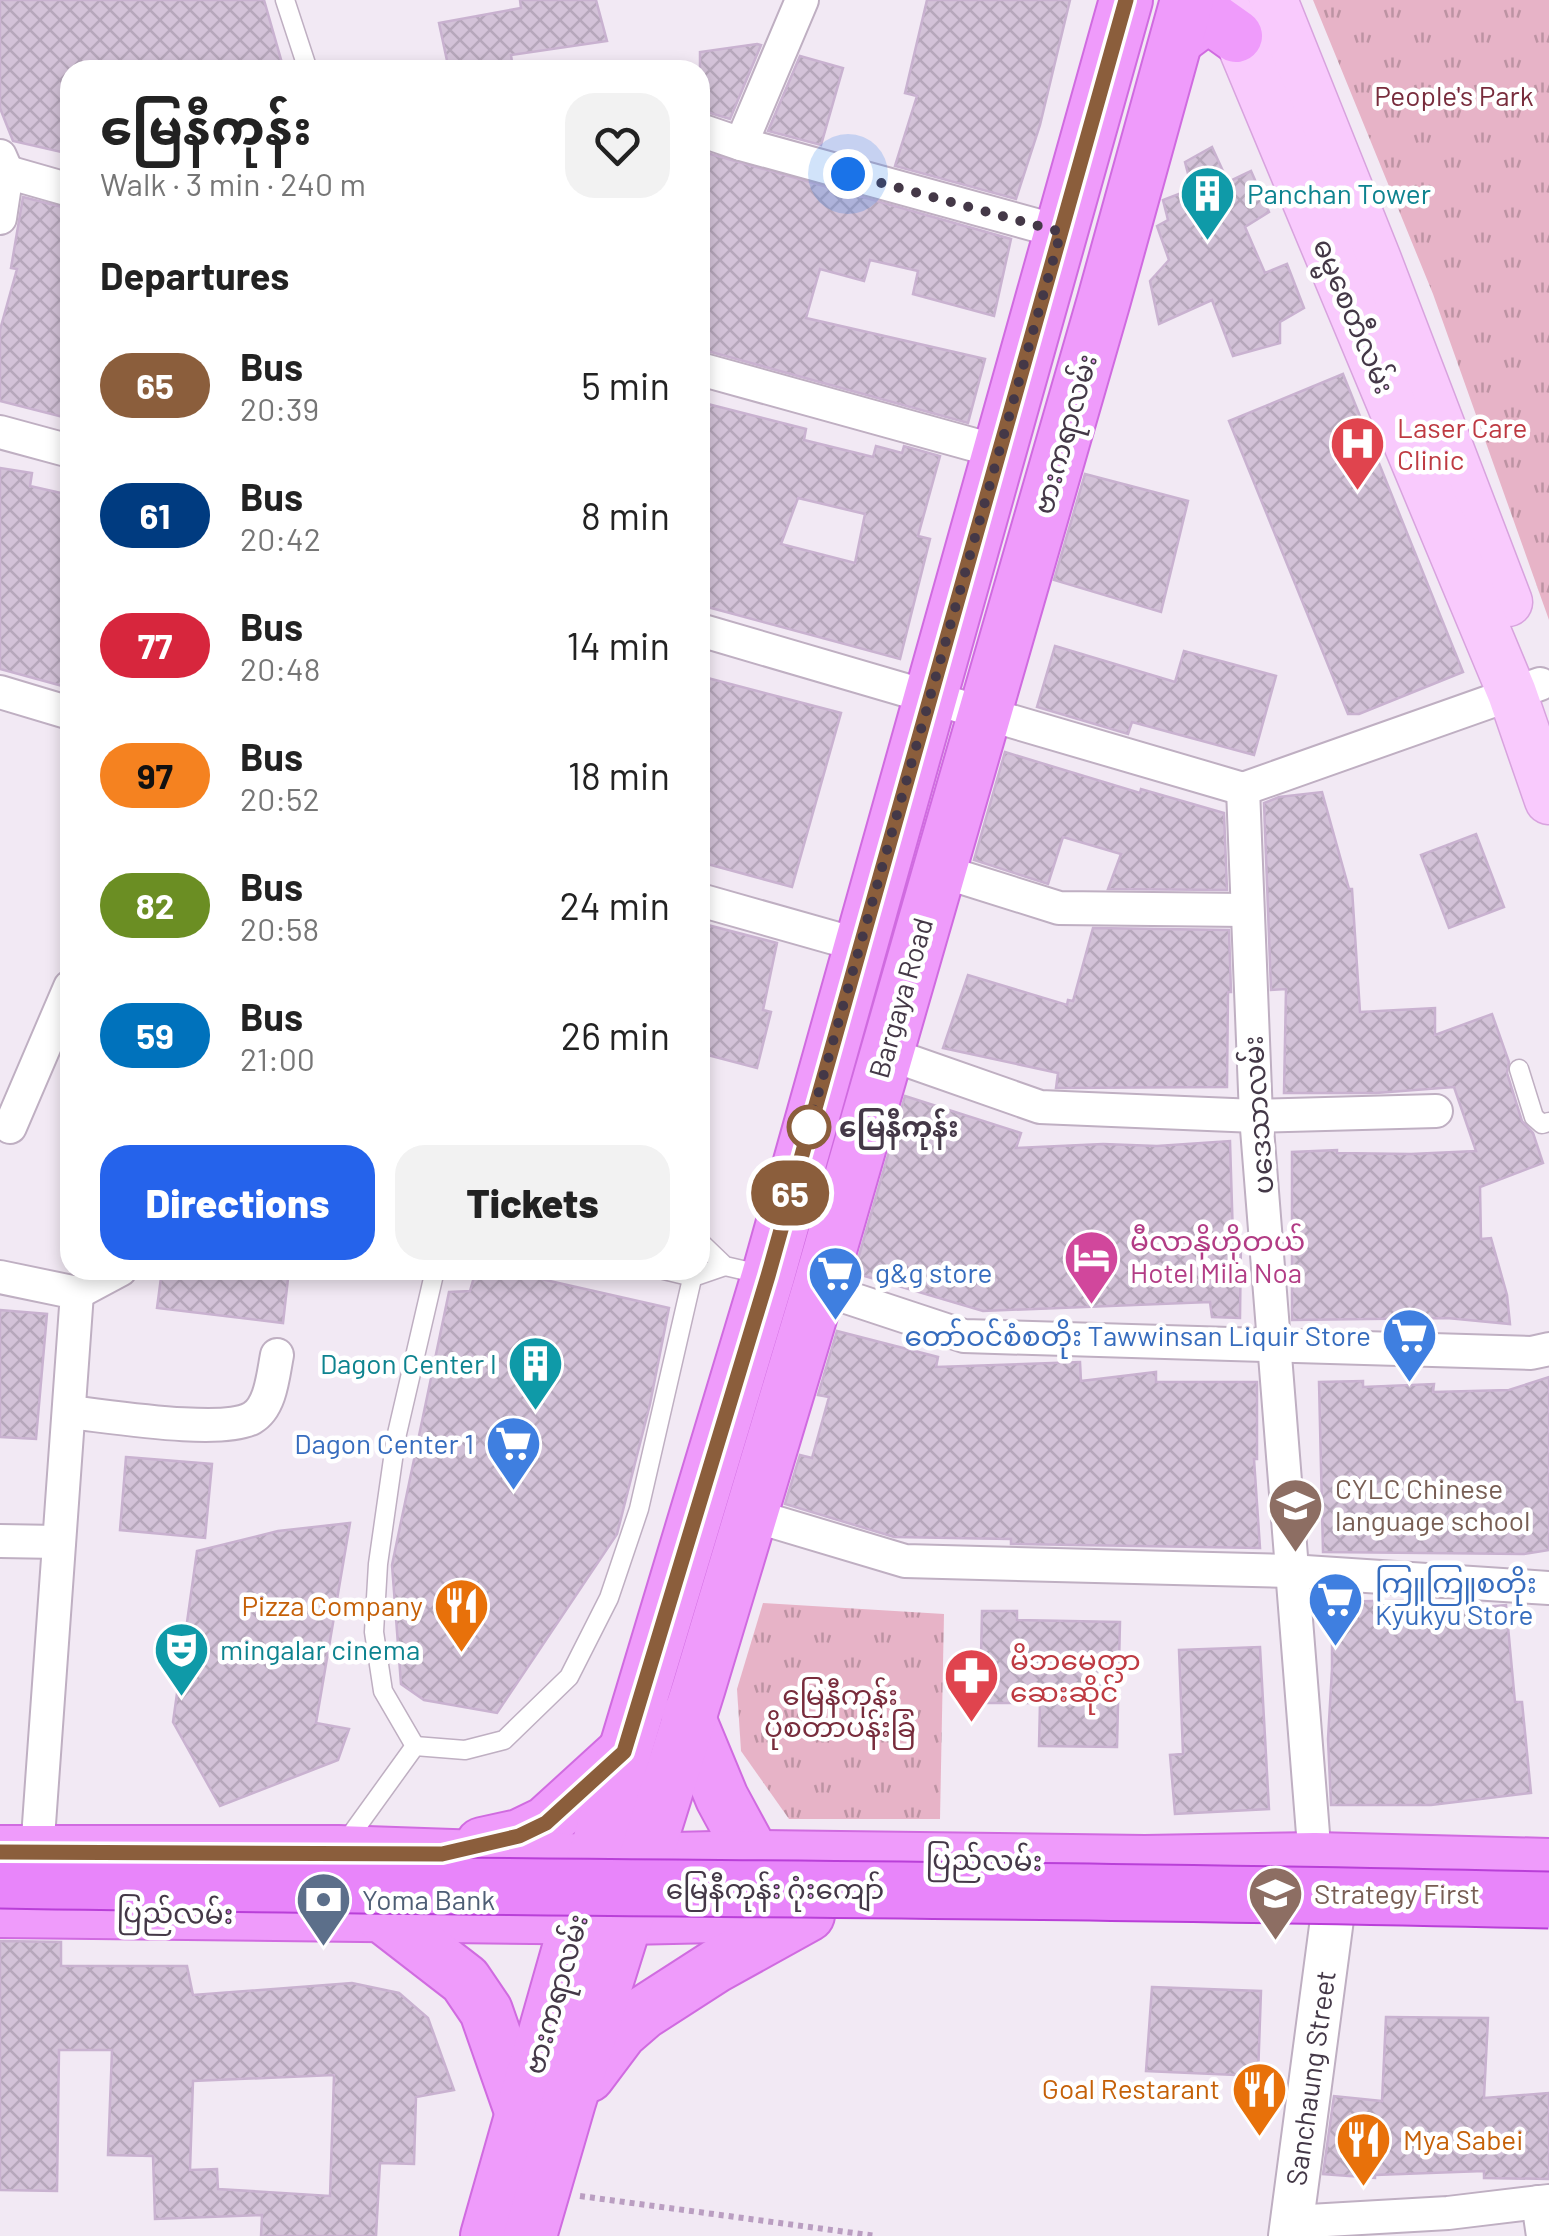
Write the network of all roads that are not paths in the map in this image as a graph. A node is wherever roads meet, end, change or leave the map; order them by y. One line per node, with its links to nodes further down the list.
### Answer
1 (285, 0): 7 (lane)
2 (802, 0): 9 (street)
3 (1126, 0): 10 (main road, ဗားကရာလမ်း)
4 (1273, 0): 21 (main road, ဓမ္မစေတီလမ်း)
5 (1229, 18): 6 (main road); 21 (main road, ဓမ္မစေတီလမ်း)
6 (1182, 20): 11 (main road, ဗားကရာလမ်း)
7 (305, 60)
8 (710, 133): 9 (street)
9 (741, 144): 15 (street)
10 (1086, 144): 11 (main road); 15 (main road, ဗားကရာလမ်း)
11 (1145, 157): 25 (main road, ဗားကရာလမ်း)
12 (4, 164): 13 (street); 14 (street)
13 (60, 186)
14 (0, 218)
15 (1061, 232): 19 (main road, ဗားကရာလမ်း)
16 (710, 371): 19 (street)
17 (0, 432): 18 (street)
18 (60, 449)
19 (1000, 452): 23 (main road, ဗားကရာလမ်း)
20 (710, 633): 23 (street)
21 (1538, 691): 26 (street); 27 (main road, ဓမ္မစေတီလမ်း)
22 (0, 692): 24 (street)
23 (931, 695): 25 (street); 31 (main road, ဗားကရာလမ်း)
24 (60, 710)
25 (985, 712): 26 (street); 28 (main road, Bargaya Road)
26 (1243, 789): 30 (street, ပဒေသာလမ်း)
27 (1549, 800)
28 (938, 870): 30 (street); 33 (main road, Bargaya Road)
29 (710, 903): 31 (street)
30 (1247, 910): 36 (street, ပဒေသာလမ်း)
31 (859, 945): 40 (main road, ဗားကရာလမ်း)
32 (60, 1010): 38 (street)
33 (886, 1053): 36 (street); 46 (main road, Bargaya Road)
34 (1519, 1069): 37 (lane)
35 (1436, 1112): 36 (street)
36 (1256, 1116): 48 (street, ပဒေသာလမ်း)
37 (1549, 1122)
38 (10, 1127)
39 (710, 1248): 40 (lane)
40 (746, 1271): 41 (lane); 46 (main road); 59 (main road, ဗားကရာလမ်း)
41 (710, 1272)
42 (0, 1277): 47 (street)
43 (101, 1280): 47 (street)
44 (433, 1280): 58 (lane)
45 (691, 1280): 58 (lane)
46 (819, 1288): 48 (street); 52 (main road, Bargaya Road)
47 (77, 1293): 51 (street)
48 (1275, 1347): 49 (street); 55 (street, ပဒေသာလမ်း)
49 (1549, 1349)
50 (276, 1356): 51 (street)
51 (68, 1412): 54 (street)
52 (751, 1515): 55 (street); 57 (main road)
53 (0, 1541): 54 (street)
54 (59, 1542): 65 (street)
55 (1290, 1571): 56 (street); 63 (street, ပဒေသာလမ်း)
56 (1549, 1588)
57 (688, 1716): 62 (main road); 64 (main road)
58 (415, 1746): 60 (lane)
59 (624, 1752): 61 (main road); 64 (main road, ဗားကရာလမ်း)
60 (338, 1852): 61 (main road, ပြည်လမ်း); 65 (main road, ပြည်လမ်း)
61 (442, 1854): 64 (main road, ပြည်လမ်း)
62 (754, 1858): 63 (main road, ပြည်လမ်း); 64 (main road, ပြည်လမ်း)
63 (1315, 1859): 66 (main road, ပြည်လမ်း)
64 (619, 1860): 71 (main road, ဗားကရာလမ်း)
65 (12, 1861): 67 (highway, မြေနီကုန်း ဂုံးကျော်, bridge)
66 (1549, 1865)
67 (1549, 1900)
68 (0, 1911): 69 (main road, ပြည်လမ်း)
69 (381, 1915): 71 (main road, ပြည်လမ်း); 74 (main road)
70 (808, 1915): 71 (main road, ပြည်လမ်း); 72 (main road, ပြည်လမ်း); 74 (main road)
71 (603, 1918): 74 (main road, ဗားကရာလမ်း)
72 (1332, 1919): 73 (main road, ပြည်လမ်း); 78 (street, Sanchaung Street)
73 (1549, 1925)
74 (545, 2106): 76 (main road, ဗားကရာလမ်း); 79 (main road, ဗားကရာလမ်း)
75 (1544, 2202): 77 (street); 80 (street)
76 (538, 2214)
77 (1448, 2224): 78 (street)
78 (1291, 2229)
79 (488, 2236)
80 (1543, 2236)

